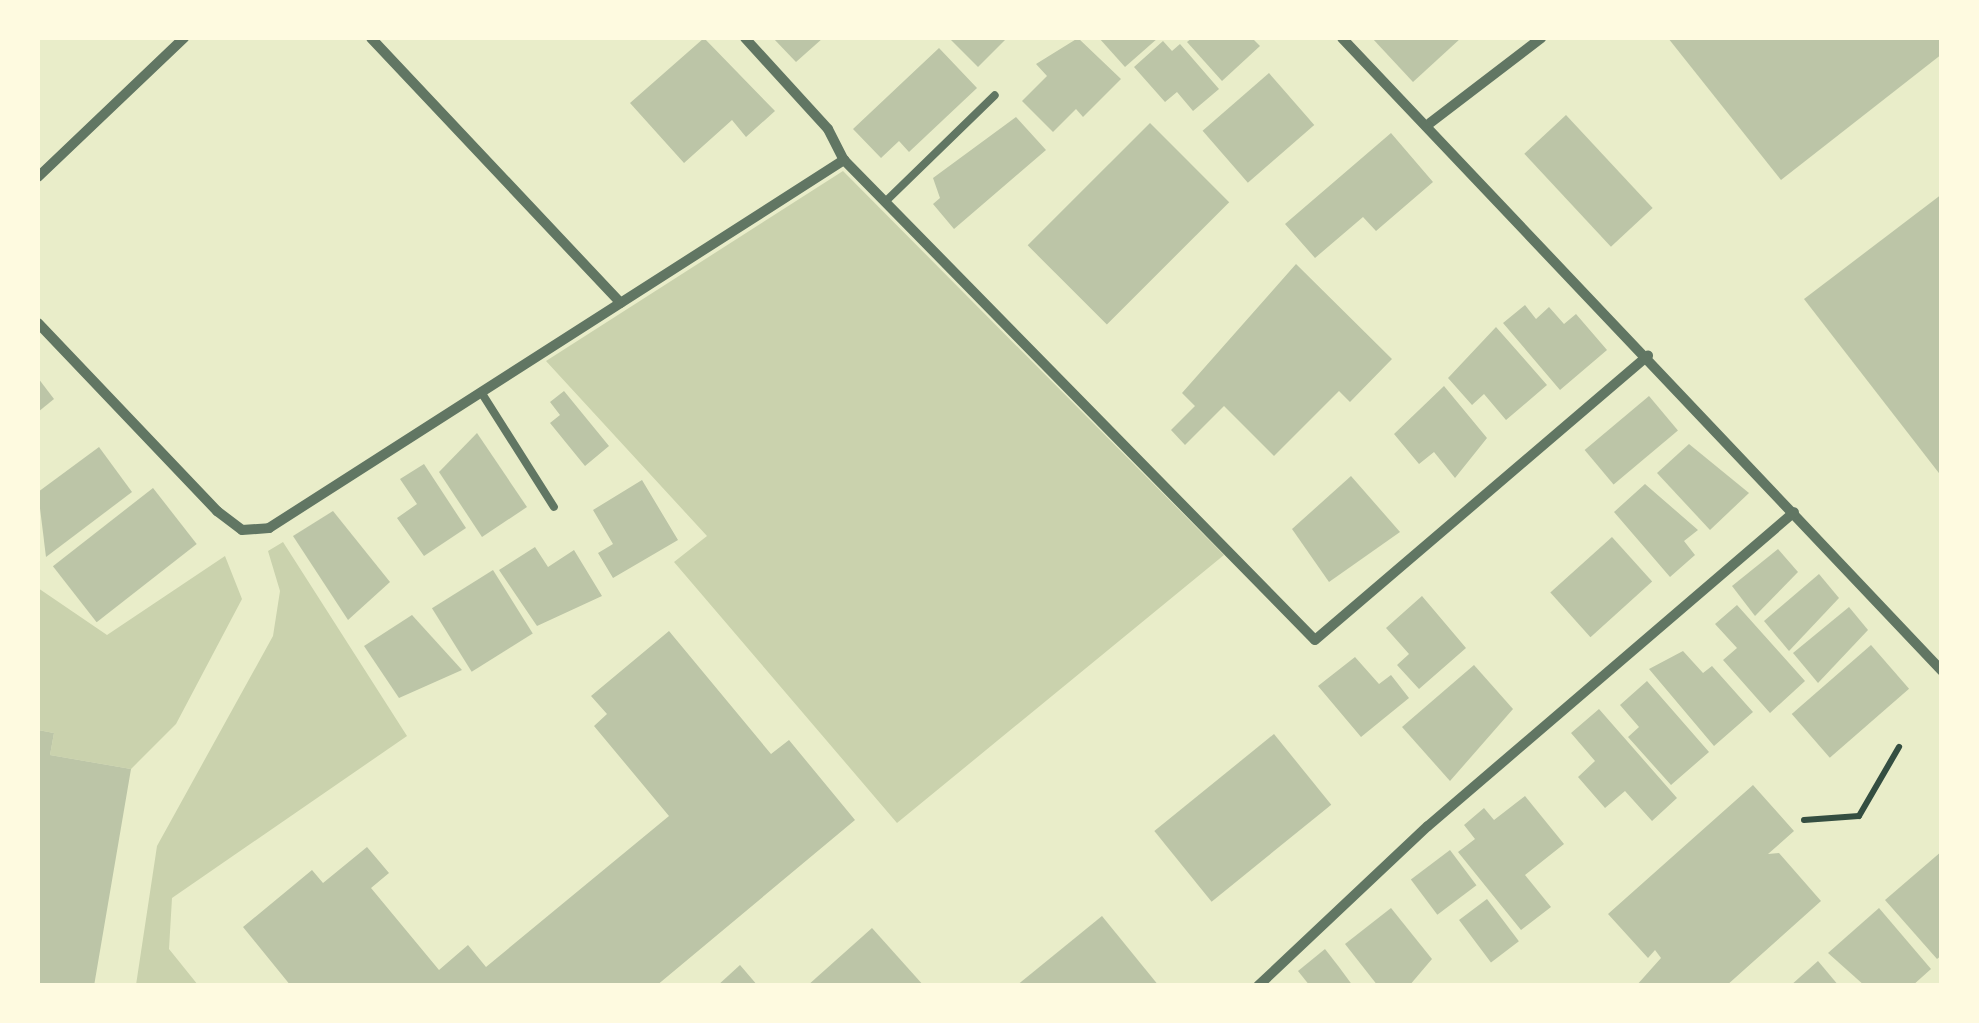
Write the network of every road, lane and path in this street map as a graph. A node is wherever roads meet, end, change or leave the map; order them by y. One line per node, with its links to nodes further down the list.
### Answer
1 (184, 38): 9 (street)
2 (370, 38): 11 (street)
3 (745, 38): 8 (street)
4 (1342, 38): 7 (street)
5 (1541, 38): 7 (street)
6 (995, 95): 10 (lane)
7 (1430, 123): 13 (street)
8 (844, 160): 10 (street); 11 (street)
9 (38, 176)
10 (885, 202): 13 (street)
11 (621, 302): 14 (street)
12 (38, 324): 14 (street)
13 (1648, 356): 16 (street)
14 (481, 392): 15 (lane)
15 (554, 508)
16 (1794, 512): 17 (street); 20 (street)
17 (1942, 670)
18 (1898, 747): 19 (path)
19 (1804, 820)
20 (1258, 986)

